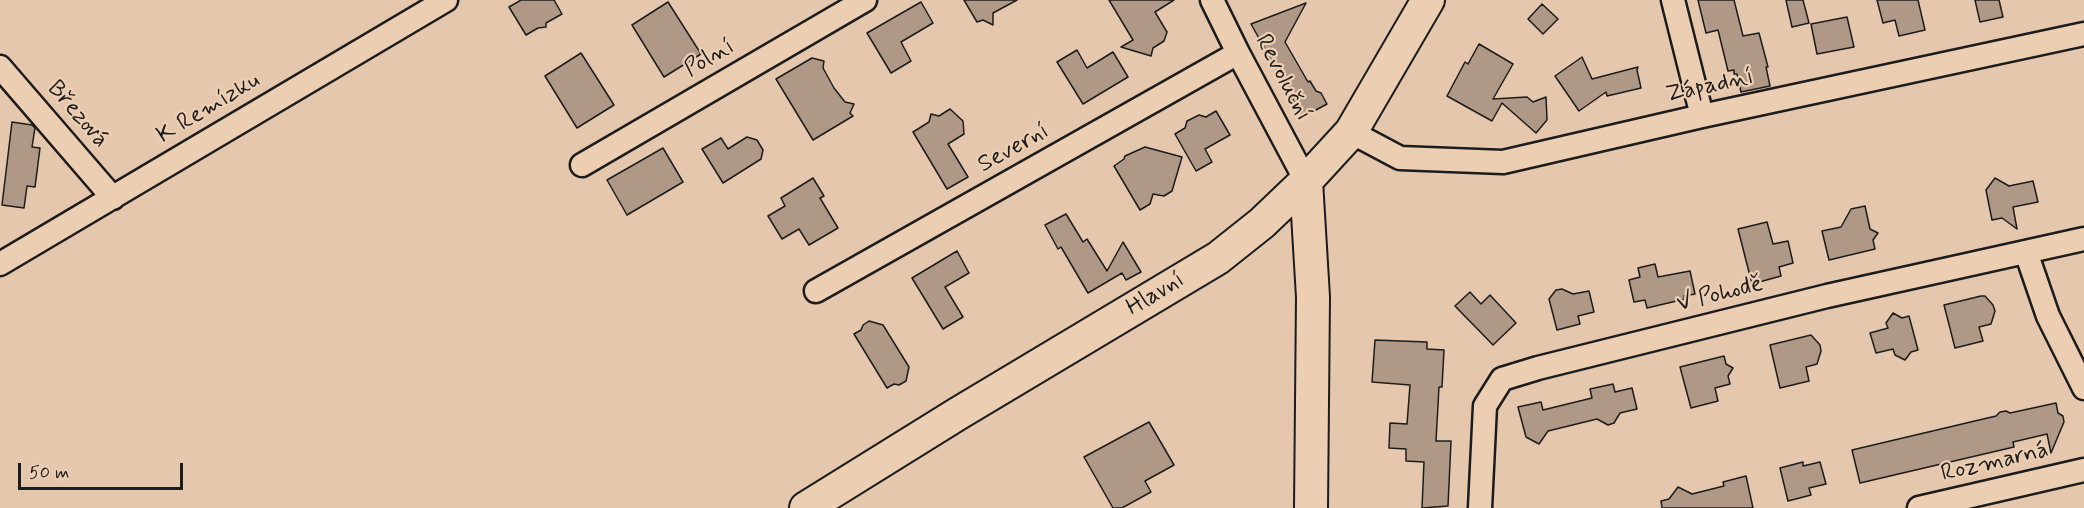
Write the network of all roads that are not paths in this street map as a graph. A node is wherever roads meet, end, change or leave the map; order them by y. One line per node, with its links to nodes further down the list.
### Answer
1 (446, 0): 13 (street, K Remízku)
2 (865, 0): 11 (street, Polní)
3 (1212, 0): 7 (street, Revoluční)
4 (1428, 0): 10 (street, Hlavní)
5 (1673, 0): 9 (street)
6 (2084, 34): 9 (street, Západní)
7 (1238, 54): 12 (street, Revoluční); 17 (street, Severní)
8 (0, 67): 13 (street, Březová)
9 (1702, 116): 10 (street, Západní)
10 (1351, 132): 12 (street, Hlavní)
11 (582, 165)
12 (1306, 181): 20 (street, Hlavní); 21 (street)
13 (113, 198): 16 (street, K Remízku)
14 (2084, 239): 15 (street, V Pohodě)
15 (2026, 252): 18 (street); 22 (street, V Pohodě)
16 (0, 264)
17 (816, 291)
18 (2084, 388)
19 (2084, 470): 23 (street, Rozmarná)
20 (806, 508)
21 (1311, 508)
22 (1480, 508)
23 (1919, 508)

